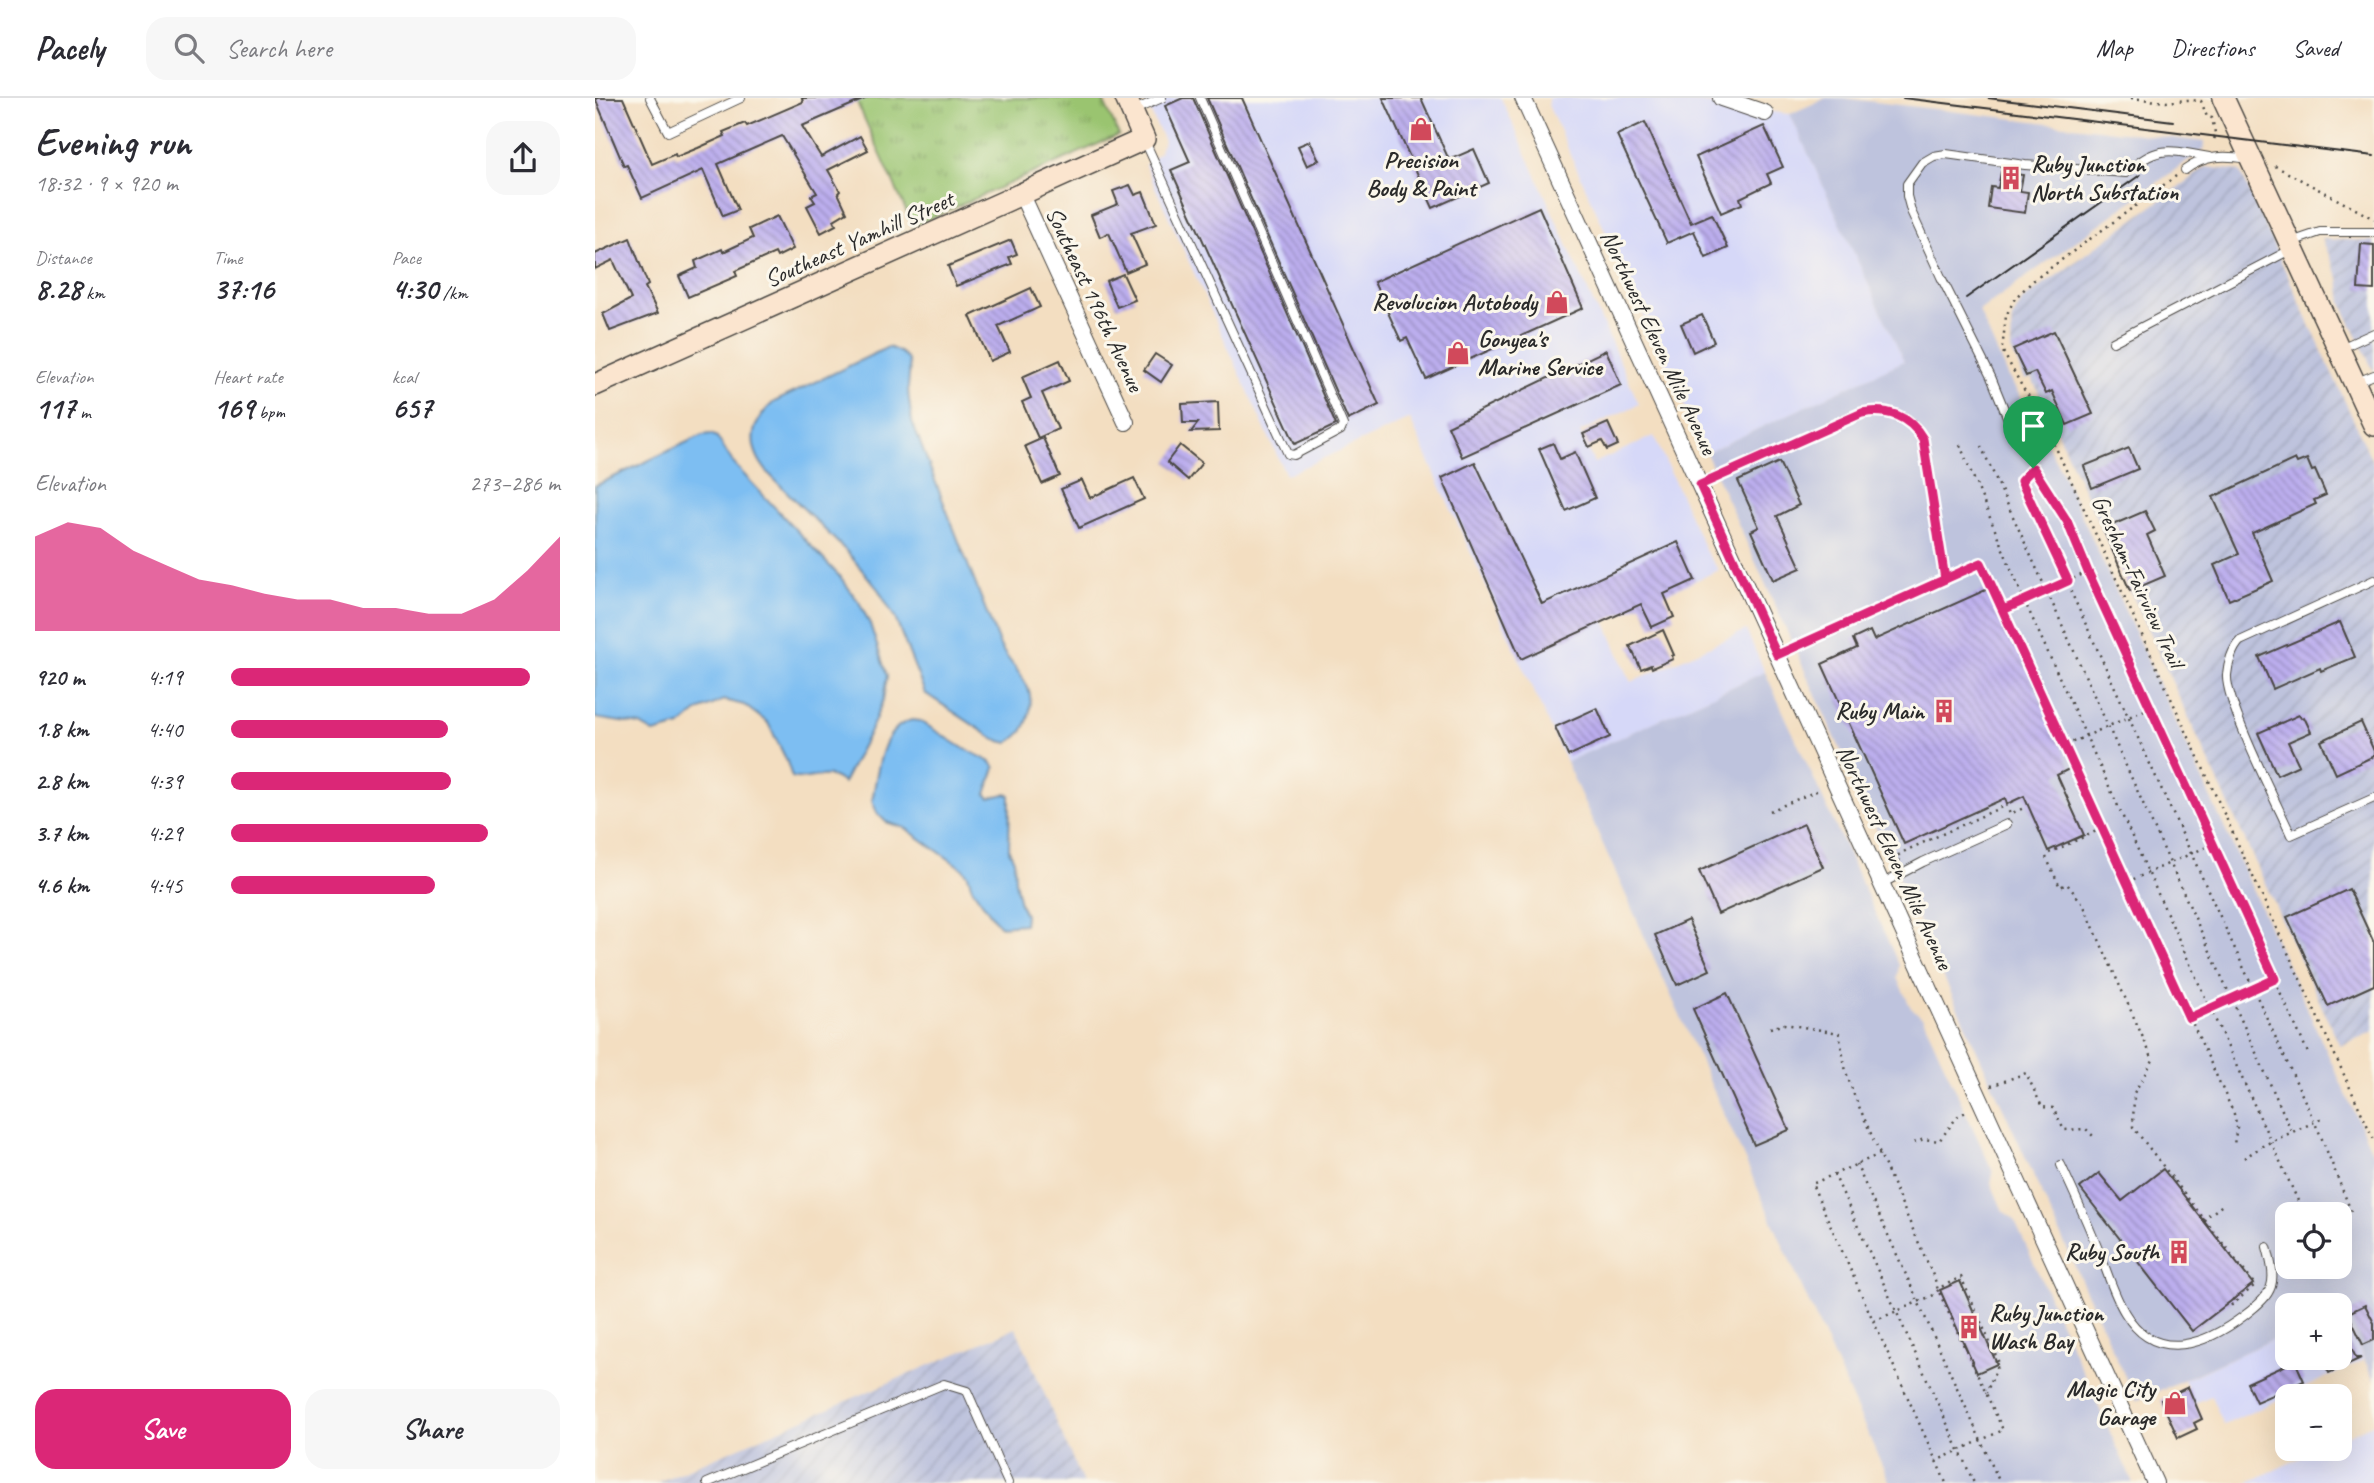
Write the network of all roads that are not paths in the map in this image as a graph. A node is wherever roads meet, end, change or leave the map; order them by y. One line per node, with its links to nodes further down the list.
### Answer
1 (650, 98): 2 (lane)
2 (741, 98)
3 (1162, 98): 8 (lane)
4 (1200, 98): 10 (lane)
5 (1523, 98): 25 (street, Northwest Eleven Mile Avenue)
6 (1721, 98): 9 (street)
7 (2224, 98): 12 (street)
8 (1129, 105): 10 (street)
9 (1765, 113)
10 (1144, 139): 14 (street, Southeast Yamhill Street)
11 (2209, 157): 12 (lane); 13 (lane); 24 (lane)
12 (2242, 158): 16 (street)
13 (2185, 170)
14 (1022, 195): 21 (street, Southeast Yamhill Street); 22 (street, Southeast 196th Avenue)
15 (2374, 232): 16 (lane)
16 (2291, 245): 18 (lane); 19 (street)
17 (2374, 333): 19 (lane)
18 (2113, 342)
19 (2339, 349): 20 (street)
20 (2364, 379): 23 (street)
21 (595, 385)
22 (1126, 422)
23 (2374, 425)
24 (2017, 441)
25 (1700, 485): 27 (lane); 29 (street, Northwest Eleven Mile Avenue)
26 (1981, 563): 27 (lane)
27 (1945, 579): 29 (lane)
28 (2374, 580): 30 (lane)
29 (1777, 655): 32 (street, Northwest Eleven Mile Avenue)
30 (2374, 798)
31 (2007, 824): 32 (lane)
32 (1881, 884): 37 (street, Northwest Eleven Mile Avenue)
33 (2061, 1166): 34 (lane)
34 (2267, 1247)
35 (707, 1483): 36 (lane)
36 (1009, 1483)
37 (2155, 1483)

